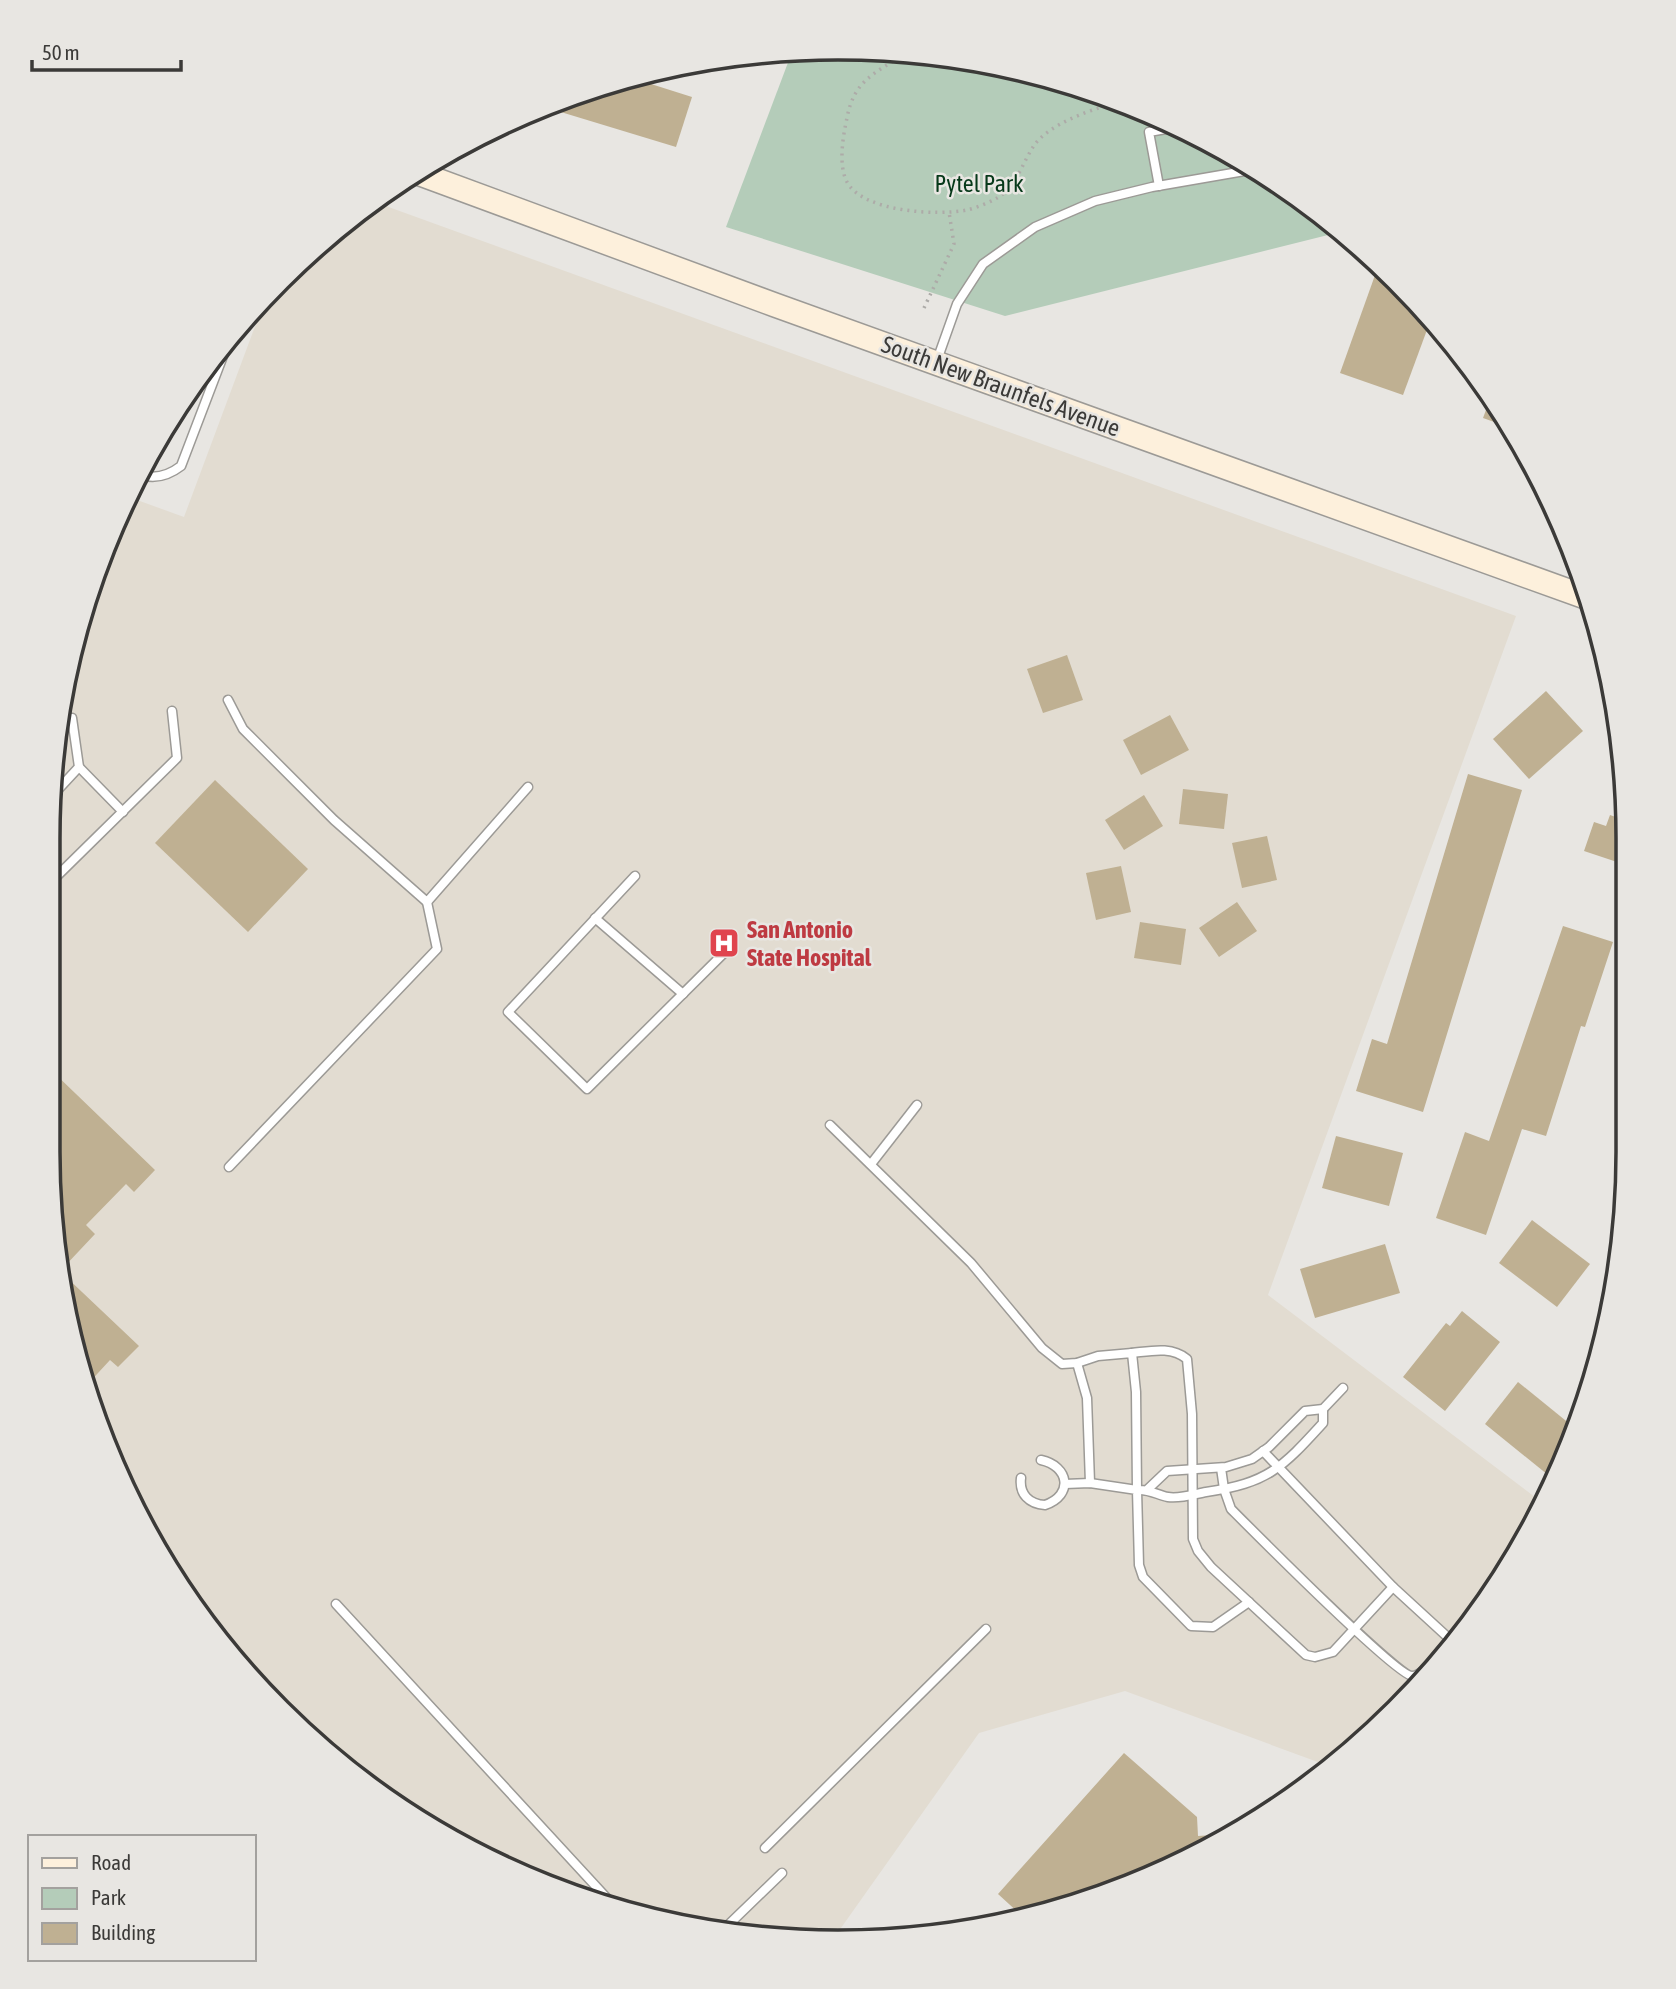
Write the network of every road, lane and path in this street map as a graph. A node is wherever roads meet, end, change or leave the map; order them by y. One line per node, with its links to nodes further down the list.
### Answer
1 (893, 61): 7 (path)
2 (1106, 108): 7 (path)
3 (1160, 130): 6 (lane)
4 (1240, 172): 6 (lane)
5 (428, 177): 9 (main road, South New Braunfels Avenue)
6 (1159, 186): 9 (lane)
7 (949, 212): 8 (path)
8 (924, 308)
9 (936, 363): 12 (main road, South New Braunfels Avenue)
10 (220, 364): 11 (lane)
11 (149, 478)
12 (1577, 594)
13 (228, 699): 22 (lane)
14 (172, 711): 19 (lane)
15 (72, 718): 16 (lane)
16 (79, 767): 17 (lane); 19 (lane)
17 (61, 786)
18 (528, 787): 22 (lane)
19 (122, 812): 20 (lane)
20 (60, 873)
21 (635, 876): 23 (lane)
22 (428, 902): 29 (lane)
23 (595, 918): 25 (lane); 25 (lane)
24 (726, 951): 25 (lane)
25 (683, 994)
26 (917, 1105): 28 (lane)
27 (830, 1125): 28 (lane)
28 (871, 1164): 31 (lane)
29 (229, 1167)
30 (1132, 1353): 31 (lane); 37 (lane); 44 (lane)
31 (1077, 1363): 40 (lane)
32 (1343, 1388): 33 (lane)
33 (1323, 1409): 34 (lane); 38 (lane)
34 (1263, 1451): 36 (lane); 38 (lane)
35 (1041, 1461): 41 (lane)
36 (1220, 1468): 37 (lane); 43 (lane)
37 (1194, 1469): 42 (lane); 45 (lane)
38 (1278, 1469): 43 (lane); 46 (lane)
39 (1021, 1478): 41 (lane)
40 (1090, 1483): 41 (lane); 44 (lane)
41 (1065, 1484)
42 (1148, 1489): 44 (lane); 45 (lane)
43 (1224, 1489): 45 (lane); 50 (lane)
44 (1137, 1490): 47 (lane)
45 (1194, 1494): 47 (lane)
46 (1393, 1587): 50 (lane); 51 (lane)
47 (1249, 1602): 50 (lane)
48 (336, 1604): 55 (lane)
49 (986, 1629): 53 (lane)
50 (1354, 1629): 52 (lane)
51 (1447, 1636)
52 (1412, 1676)
53 (765, 1849)
54 (782, 1873): 56 (lane)
55 (601, 1892)
56 (732, 1922)

